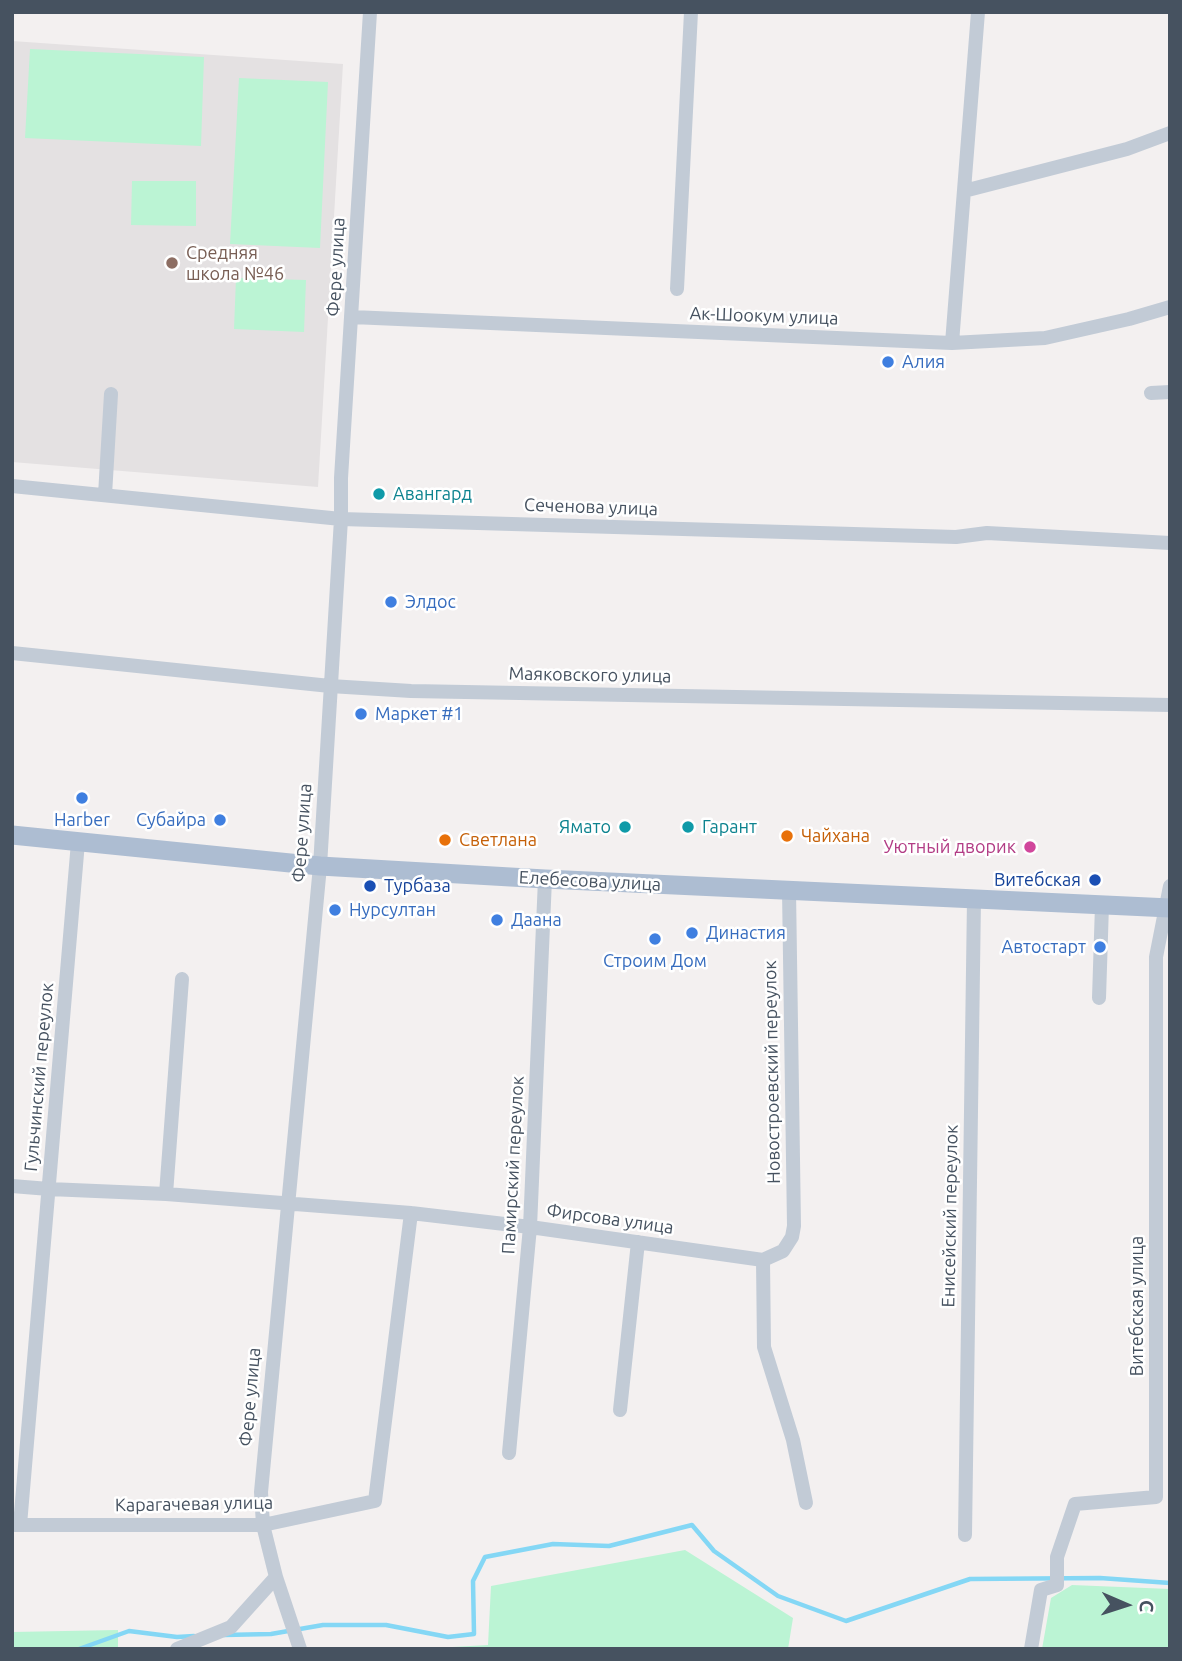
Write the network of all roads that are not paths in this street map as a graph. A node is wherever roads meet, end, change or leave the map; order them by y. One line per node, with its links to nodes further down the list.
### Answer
1 (370, 12): 8 (street, Фере улица)
2 (691, 12): 6 (street)
3 (978, 12): 5 (street)
4 (1170, 132): 5 (street)
5 (964, 191): 9 (street)
6 (677, 289)
7 (1170, 307): 9 (street, Ак-Шоокум улица)
8 (352, 317): 9 (street, Ак-Шоокум улица); 15 (street, Фере улица)
9 (952, 343)
10 (1170, 392): 11 (street)
11 (1151, 393)
12 (111, 394): 14 (street)
13 (12, 486): 14 (street, Сеченова улица)
14 (105, 495): 15 (street, Сеченова улица)
15 (341, 519): 16 (street, Сеченова улица); 18 (street, Фере улица)
16 (1170, 542)
17 (12, 653): 18 (street, Маяковского улица)
18 (330, 686): 19 (street, Маяковского улица); 22 (street, Фере улица)
19 (1170, 705)
20 (12, 835): 21 (main road, Елебесова улица)
21 (78, 842): 22 (main road, Елебесова улица); 32 (street, Гульчинский переулок)
22 (320, 866): 23 (main road, Елебесова улица); 34 (street, Фере улица)
23 (545, 879): 25 (main road, Елебесова улица); 36 (street, Памирский переулок)
24 (1170, 886): 28 (street, Витебская улица)
25 (789, 890): 26 (main road, Елебесова улица); 38 (street, Новостроевский переулок)
26 (974, 899): 27 (main road, Елебесова улица); 45 (street, Енисейский переулок)
27 (1102, 905): 28 (main road, Елебесова улица); 30 (street)
28 (1167, 908): 47 (street, Витебская улица)
29 (182, 979): 33 (street)
30 (1099, 998)
31 (12, 1186): 32 (street, Фирсова улица)
32 (49, 1189): 33 (street, Фирсова улица); 43 (street, Гульчинский переулок)
33 (166, 1194): 34 (street, Фирсова улица)
34 (288, 1203): 35 (street, Фирсова улица); 44 (street, Фере улица)
35 (411, 1213): 36 (street, Фирсова улица); 44 (street, Карагачевая улица)
36 (530, 1227): 37 (street, Фирсова улица); 41 (street, Памирский переулок)
37 (638, 1241): 39 (street, Фирсова улица); 40 (street)
38 (783, 1251): 39 (street, Фирсова улица)
39 (763, 1259): 42 (street)
40 (620, 1410)
41 (509, 1453)
42 (806, 1503)
43 (16, 1525): 44 (street, Карагачевая улица)
44 (263, 1525): 46 (street, Фере улица)
45 (965, 1535)
46 (276, 1577): 48 (street); 49 (street, Фере улица)
47 (1033, 1643)
48 (177, 1649)
49 (300, 1649)

